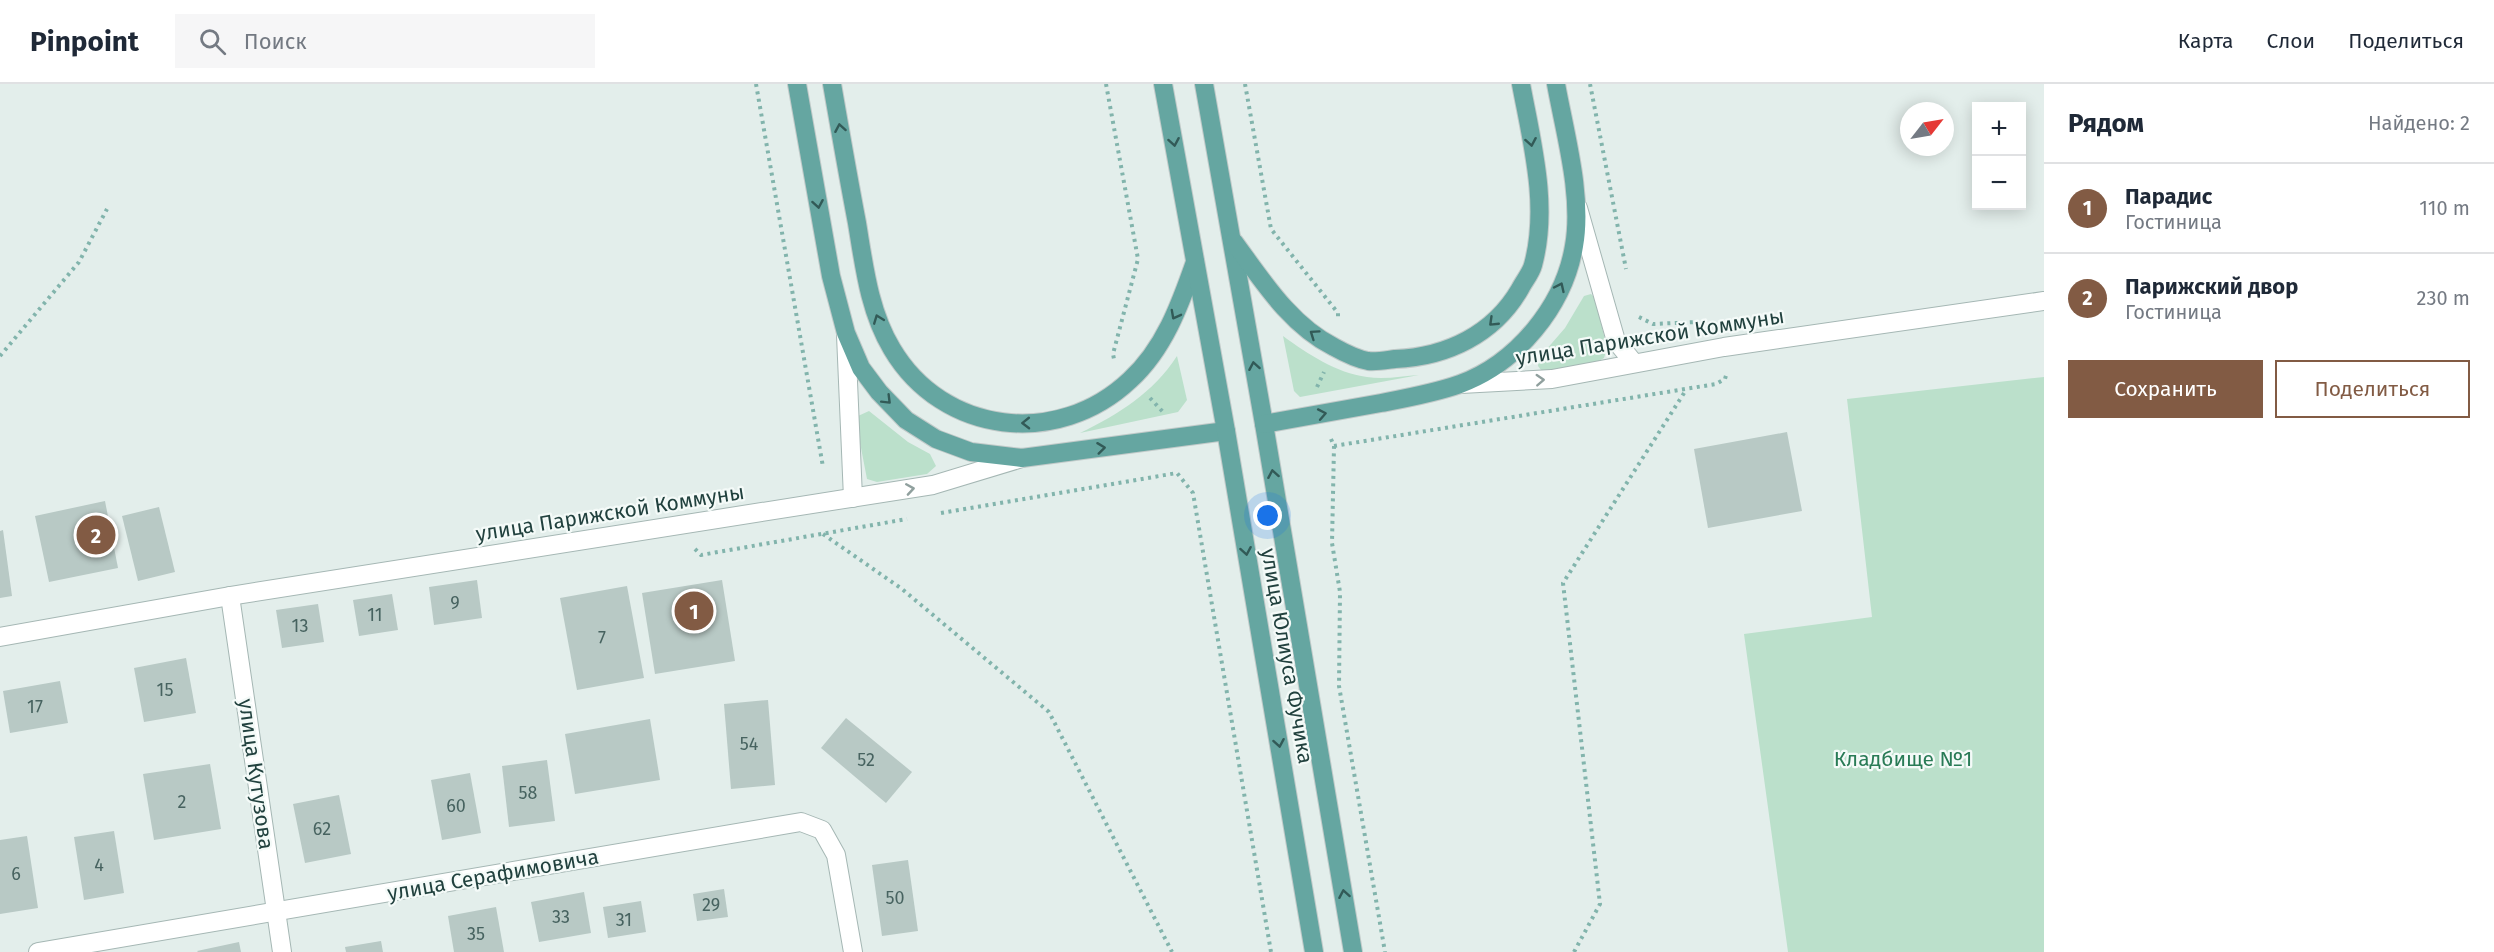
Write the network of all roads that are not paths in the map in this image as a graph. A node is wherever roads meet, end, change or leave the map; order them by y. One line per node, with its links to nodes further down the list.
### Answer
1 (797, 84): 11 (main road, one-way to 11)
2 (832, 84): 9 (main road, one-way to 2)
3 (1163, 84): 9 (main road, улица Юлиуса Фучика, one-way to 9)
4 (1204, 84): 8 (main road, улица Юлиуса Фучика)
5 (1521, 84): 8 (main road, one-way to 8)
6 (1556, 84): 7 (main road)
7 (1576, 200): 12 (street); 13 (main road, one-way to 7)
8 (1231, 239): 14 (main road, улица Юлиуса Фучика, one-way to 8)
9 (1195, 260): 15 (main road, улица Юлиуса Фучика)
10 (2044, 301): 12 (street, улица Парижской Коммуны)
11 (846, 333): 16 (main road, one-way to 16); 17 (street)
12 (1634, 363): 13 (street, улица Парижской Коммуны, one-way to 12)
13 (1461, 384): 14 (main road, улица Парижской Коммуны, one-way to 13)
14 (1264, 424): 25 (main road, улица Юлиуса Фучика, one-way to 14)
15 (1226, 431): 16 (main road, улица Парижской Коммуны, one-way to 15); 24 (main road, улица Юлиуса Фучика, one-way to 24)
16 (1022, 459): 17 (street, улица Парижской Коммуны, one-way to 16)
17 (853, 498): 18 (street, улица Парижской Коммуны)
18 (230, 596): 19 (street, улица Парижской Коммуны); 20 (street, улица Кутузова)
19 (0, 637)
20 (276, 913): 21 (street, улица Серафимовича); 22 (street, улица Кутузова); 23 (street, улица Серафимовича)
21 (38, 952)
22 (282, 952)
23 (853, 952)
24 (1314, 952)
25 (1353, 952)

